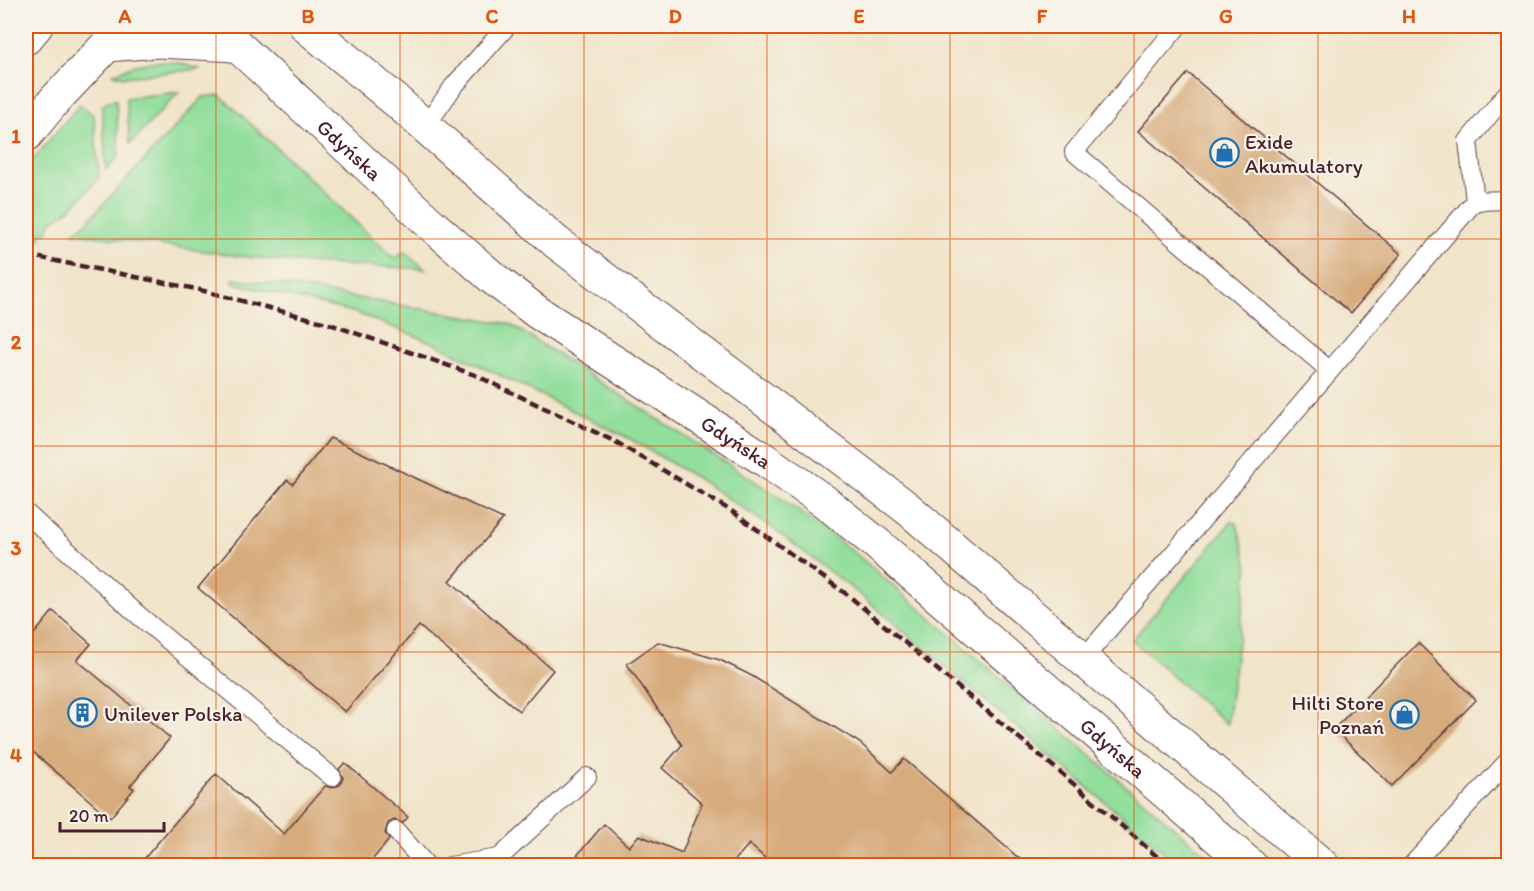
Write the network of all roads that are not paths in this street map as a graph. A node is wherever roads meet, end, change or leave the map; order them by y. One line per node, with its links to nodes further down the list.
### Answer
1 (36, 26): 8 (main road)
2 (306, 26): 10 (main road)
3 (330, 26): 10 (main road)
4 (507, 26): 11 (lane)
5 (1178, 26): 15 (lane)
6 (116, 35): 7 (main road); 12 (main road)
7 (227, 35): 24 (main road, Gdyńska)
8 (26, 38)
9 (1509, 92): 14 (lane)
10 (395, 100): 11 (main road)
11 (425, 127): 17 (main road)
12 (26, 135)
13 (1509, 200): 14 (lane)
14 (1475, 201): 15 (lane)
15 (1329, 370): 17 (lane)
16 (26, 513): 19 (lane)
17 (1084, 658): 25 (main road)
18 (1509, 761): 26 (lane)
19 (332, 777)
20 (587, 777): 23 (lane)
21 (396, 831): 22 (lane)
22 (426, 866)
23 (450, 866)
24 (1251, 866)
25 (1323, 866)
26 (1411, 866)

